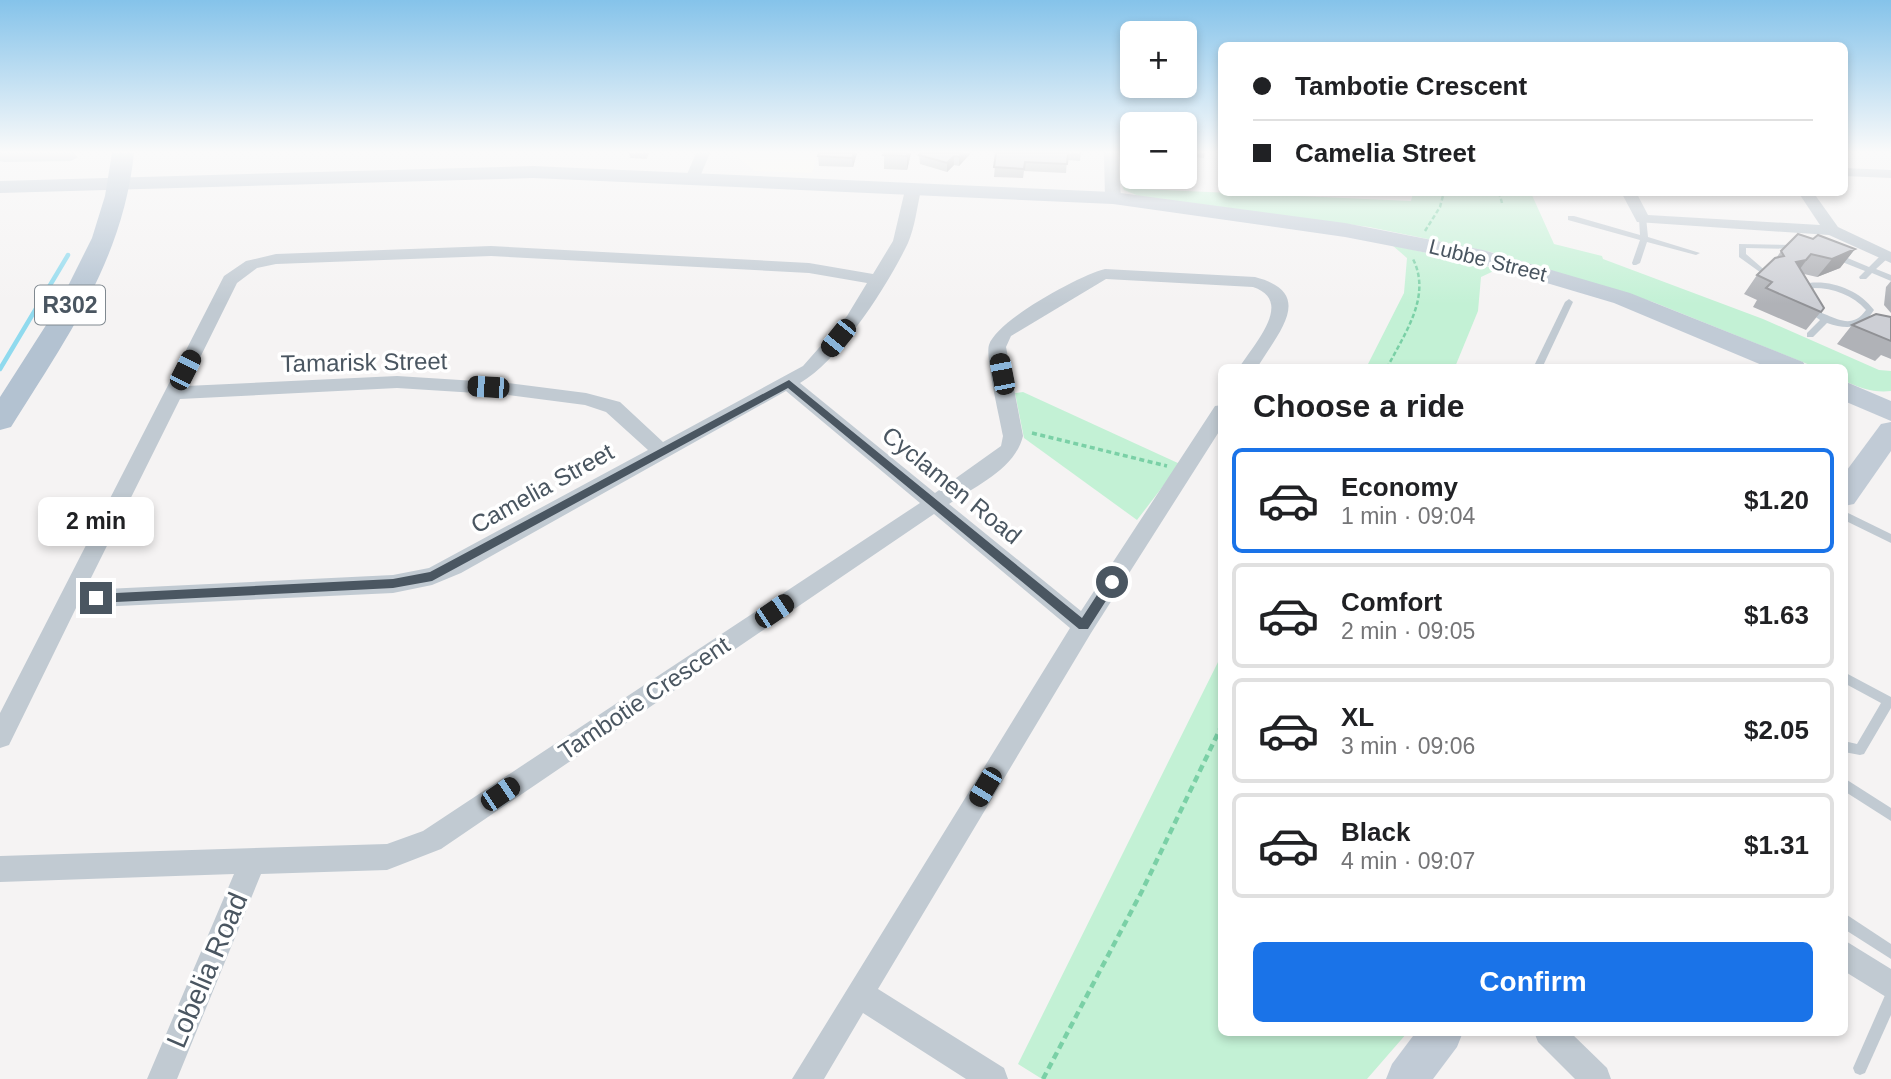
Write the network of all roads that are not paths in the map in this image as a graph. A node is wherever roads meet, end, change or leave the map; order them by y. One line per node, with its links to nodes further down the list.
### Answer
1 (114, 203): 33 (main road, R302)
2 (910, 203): 21 (street, Camelia Street)
3 (1151, 203): 27 (main road, Lubbe Street)
4 (1634, 203): 7 (street)
5 (1813, 203): 8 (street)
6 (1571, 218): 9 (lane)
7 (1643, 219): 8 (street); 9 (lane)
8 (1832, 230): 10 (street)
9 (1644, 239): 12 (lane); 16 (lane)
10 (1861, 246): 14 (street); 15 (lane)
11 (1806, 248): 18 (lane)
12 (1696, 253)
13 (1827, 253): 15 (lane)
14 (1888, 257): 17 (lane)
15 (1848, 260): 17 (lane)
16 (1636, 263)
17 (1870, 270): 19 (lane); 20 (lane)
18 (1764, 273)
19 (1863, 277)
20 (1891, 278)
21 (877, 280): 28 (street, Camelia Street); 30 (street)
22 (1569, 302): 26 (lane)
23 (1827, 318): 23 (lane); 24 (lane)
24 (1810, 335)
25 (1250, 364): 37 (street, Tambotie Crescent)
26 (1539, 364)
27 (1784, 364)
28 (789, 383): 35 (street, Camelia Street); 37 (street, Cyclamen Road)
29 (1848, 392): 31 (main road)
30 (173, 393): 35 (street, Tamarisk Street); 40 (street)
31 (1891, 412)
32 (1218, 417): 41 (street)
33 (0, 420)
34 (1891, 431): 36 (main road)
35 (662, 452): 40 (street, Camelia Street)
36 (1848, 490)
37 (933, 504): 41 (street, Cyclamen Road); 48 (street, Tambotie Crescent)
38 (1848, 517): 39 (lane)
39 (1891, 539)
40 (69, 600): 44 (street)
41 (1083, 626): 54 (street)
42 (1848, 679): 43 (lane)
43 (1889, 703): 45 (lane)
44 (0, 737)
45 (1848, 748)
46 (1848, 788): 47 (lane)
47 (1891, 815)
48 (253, 862): 49 (street, Tambotie Crescent); 59 (street, Lobelia Road)
49 (0, 869)
50 (1848, 923): 51 (lane)
51 (1891, 952)
52 (1848, 957): 53 (street)
53 (1891, 986)
54 (859, 994): 60 (street); 61 (street)
55 (1891, 998): 58 (lane)
56 (1439, 1036): 62 (main road)
57 (1552, 1036): 63 (street)
58 (1860, 1068)
59 (162, 1079)
60 (807, 1079)
61 (993, 1079)
62 (1407, 1079)
63 (1596, 1079)

